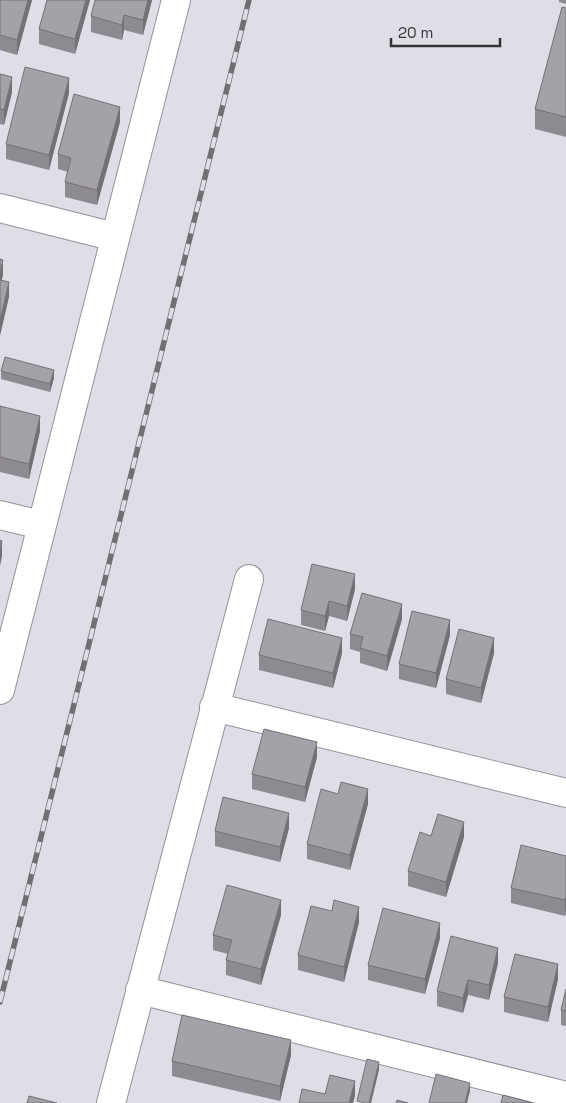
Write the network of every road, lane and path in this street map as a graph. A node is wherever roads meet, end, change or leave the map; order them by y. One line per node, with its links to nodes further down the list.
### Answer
1 (176, 0): 3 (street)
2 (0, 208): 3 (street)
3 (115, 237): 5 (street)
4 (0, 515): 5 (street)
5 (41, 526): 7 (street)
6 (248, 578): 8 (street)
7 (0, 690)
8 (214, 707): 9 (street); 10 (street)
9 (566, 793)
10 (140, 990): 11 (street); 12 (street)
11 (566, 1096)
12 (111, 1103)

